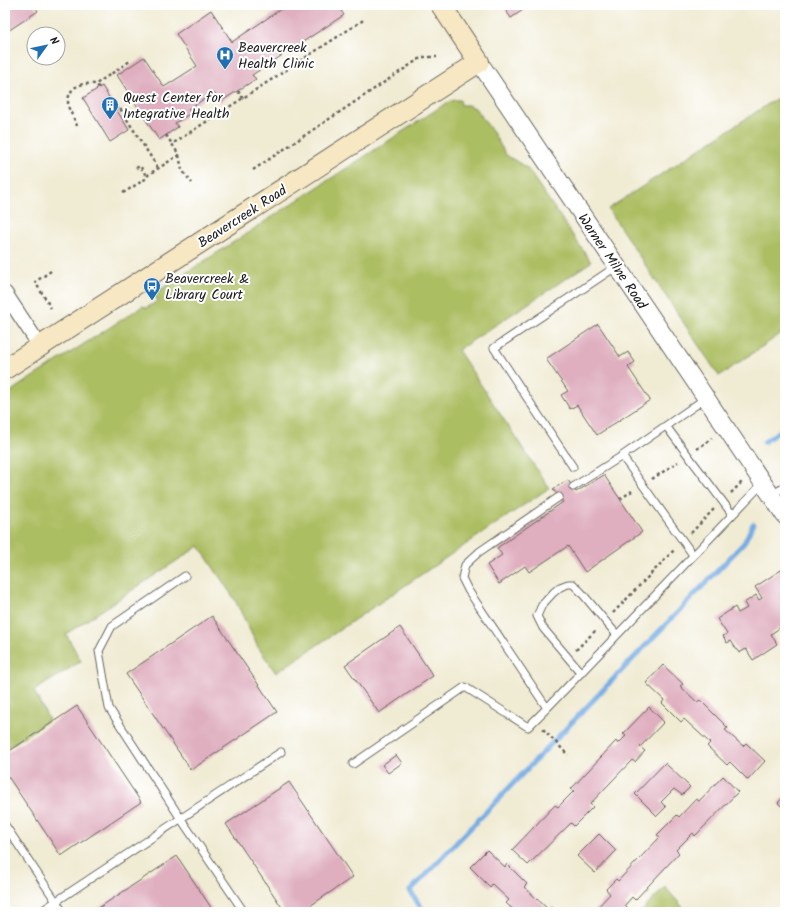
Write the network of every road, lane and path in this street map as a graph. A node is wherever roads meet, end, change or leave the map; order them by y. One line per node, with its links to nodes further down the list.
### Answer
1 (442, 5): 5 (main road, Warner Milne Road)
2 (365, 19): 9 (path)
3 (438, 57): 17 (path)
4 (130, 61): 6 (path)
5 (479, 62): 21 (street, Warner Milne Road); 25 (main road, Beavercreek Road)
6 (96, 84): 7 (path); 11 (path)
7 (99, 88)
8 (238, 91): 9 (path)
9 (242, 98): 13 (path)
10 (116, 109): 16 (path)
11 (77, 126)
12 (166, 135): 13 (path)
13 (172, 144): 14 (path)
14 (179, 155): 16 (path); 19 (path)
15 (136, 168): 18 (path)
16 (158, 168): 18 (path)
17 (253, 170)
18 (147, 178): 20 (path)
19 (192, 183)
20 (123, 193)
21 (617, 266): 27 (street, Warner Milne Road); 32 (lane)
22 (50, 271): 24 (path)
23 (5, 293): 25 (street)
24 (51, 308)
25 (40, 346): 26 (main road, Beavercreek Road)
26 (5, 369)
27 (706, 398): 28 (lane); 36 (street, Warner Milne Road)
28 (666, 426): 30 (lane); 31 (lane)
29 (713, 438): 30 (path)
30 (688, 455): 34 (path); 39 (lane)
31 (622, 456): 34 (lane); 35 (lane)
32 (573, 467)
33 (742, 482): 39 (path)
34 (642, 484): 38 (path); 42 (lane)
35 (573, 488)
36 (773, 488): 40 (lane); 41 (street, Warner Milne Road)
37 (559, 497): 49 (lane)
38 (620, 499)
39 (723, 501): 40 (lane); 42 (path)
40 (732, 514): 43 (lane)
41 (785, 516)
42 (683, 541): 43 (lane); 45 (path)
43 (693, 554): 46 (lane)
44 (185, 576): 54 (lane)
45 (605, 620): 46 (lane); 47 (path); 47 (lane)
46 (617, 634): 48 (lane)
47 (568, 658): 48 (lane)
48 (581, 673): 49 (lane)
49 (547, 708): 53 (lane)
50 (550, 736): 52 (path)
51 (282, 752): 54 (lane)
52 (568, 755)
53 (353, 764)
54 (181, 819): 56 (lane); 59 (lane)
55 (5, 825): 56 (lane)
56 (56, 902): 57 (lane); 58 (lane)
57 (40, 912)
58 (63, 912)
59 (244, 912)

